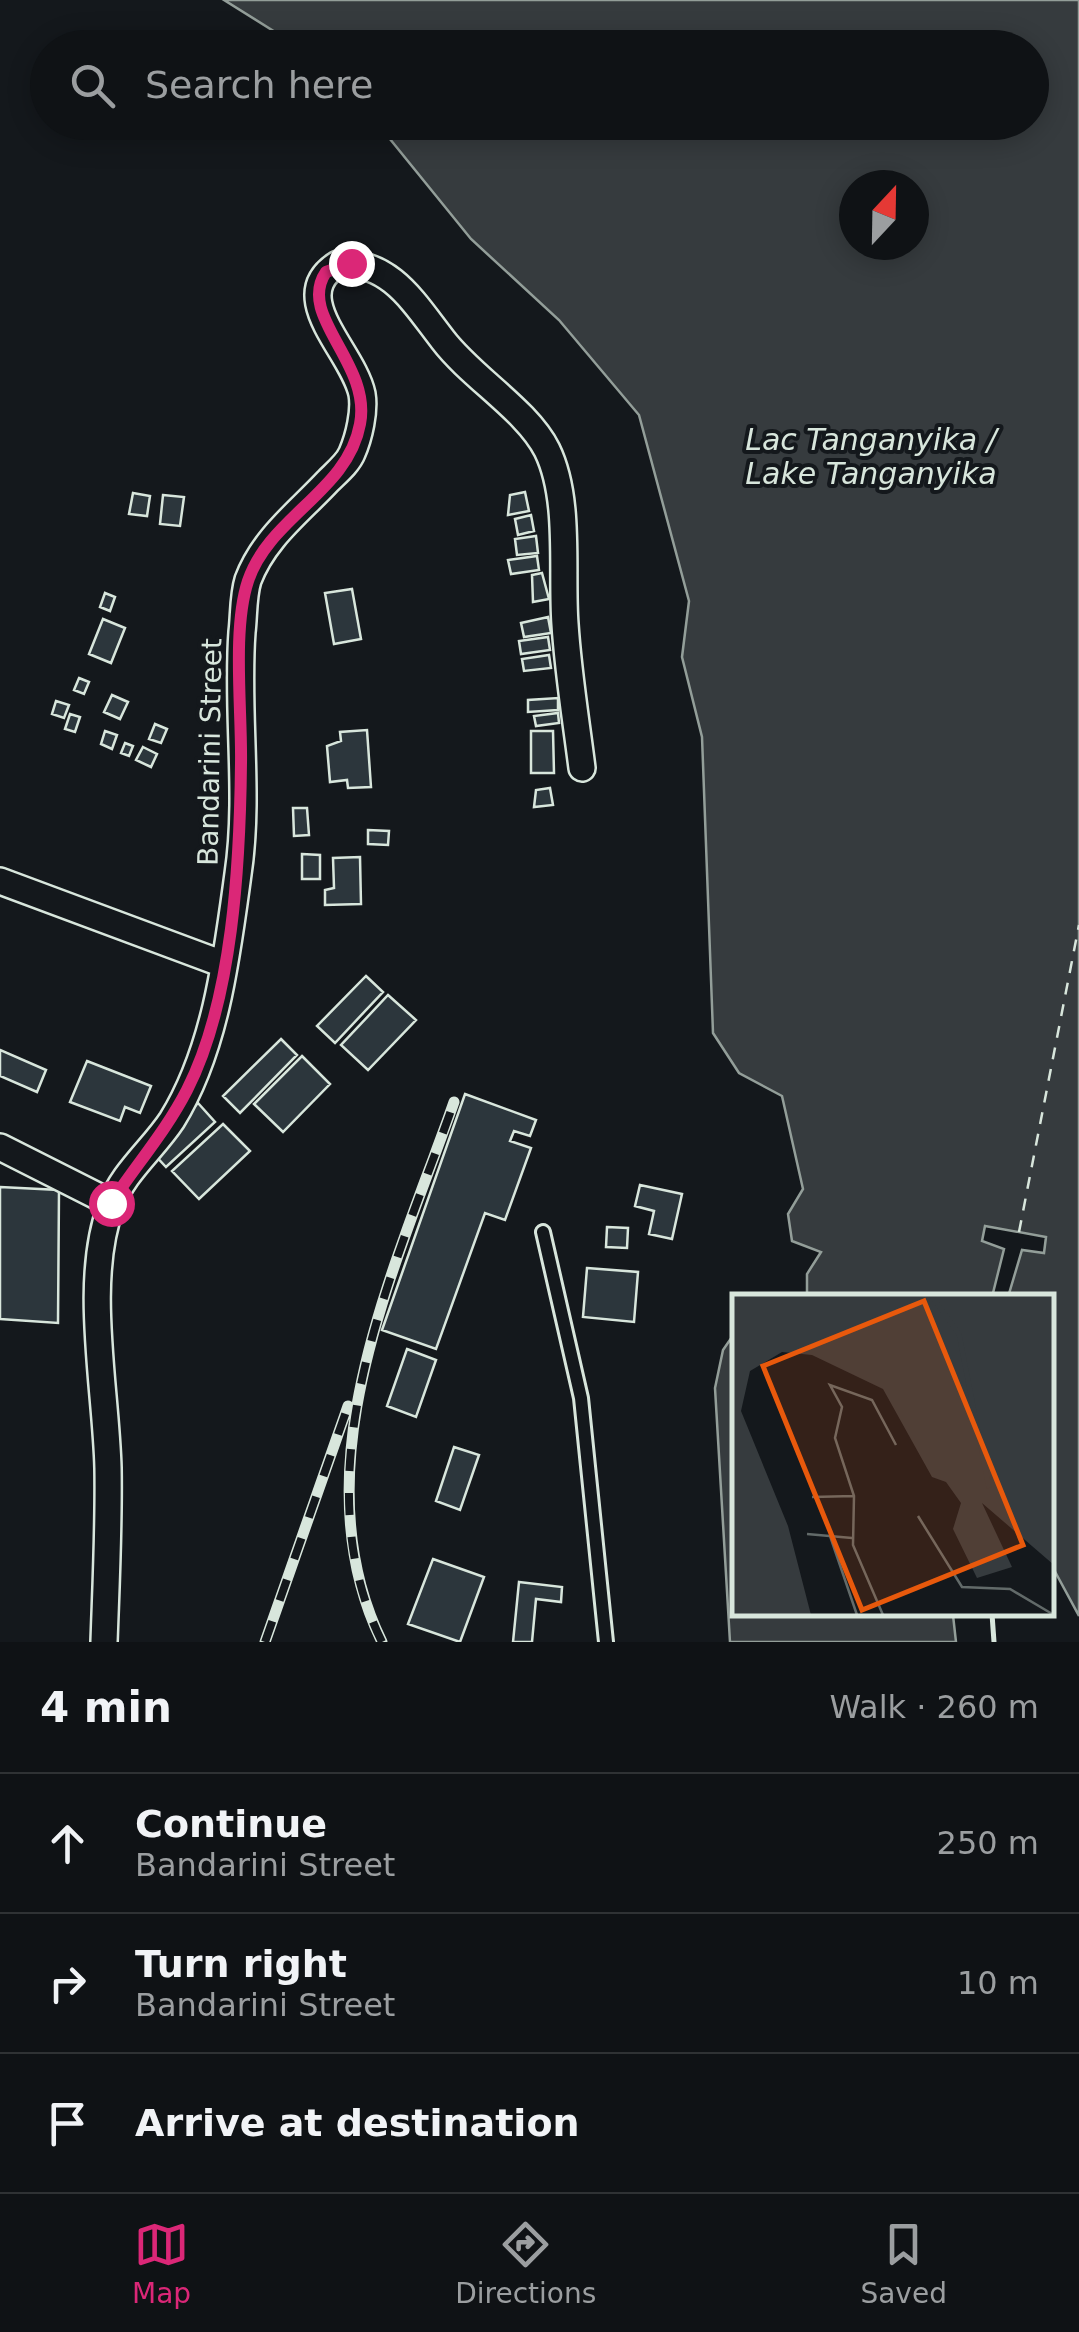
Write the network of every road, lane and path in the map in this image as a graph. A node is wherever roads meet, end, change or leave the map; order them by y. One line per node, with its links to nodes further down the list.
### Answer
1 (582, 768): 3 (street, Bandarini Street)
2 (0, 881): 3 (street)
3 (223, 964): 5 (street, Bandarini Street)
4 (0, 1147): 5 (street)
5 (111, 1203): 7 (street, Bandarini Street)
6 (543, 1232): 8 (lane)
7 (104, 1642)
8 (606, 1642)

